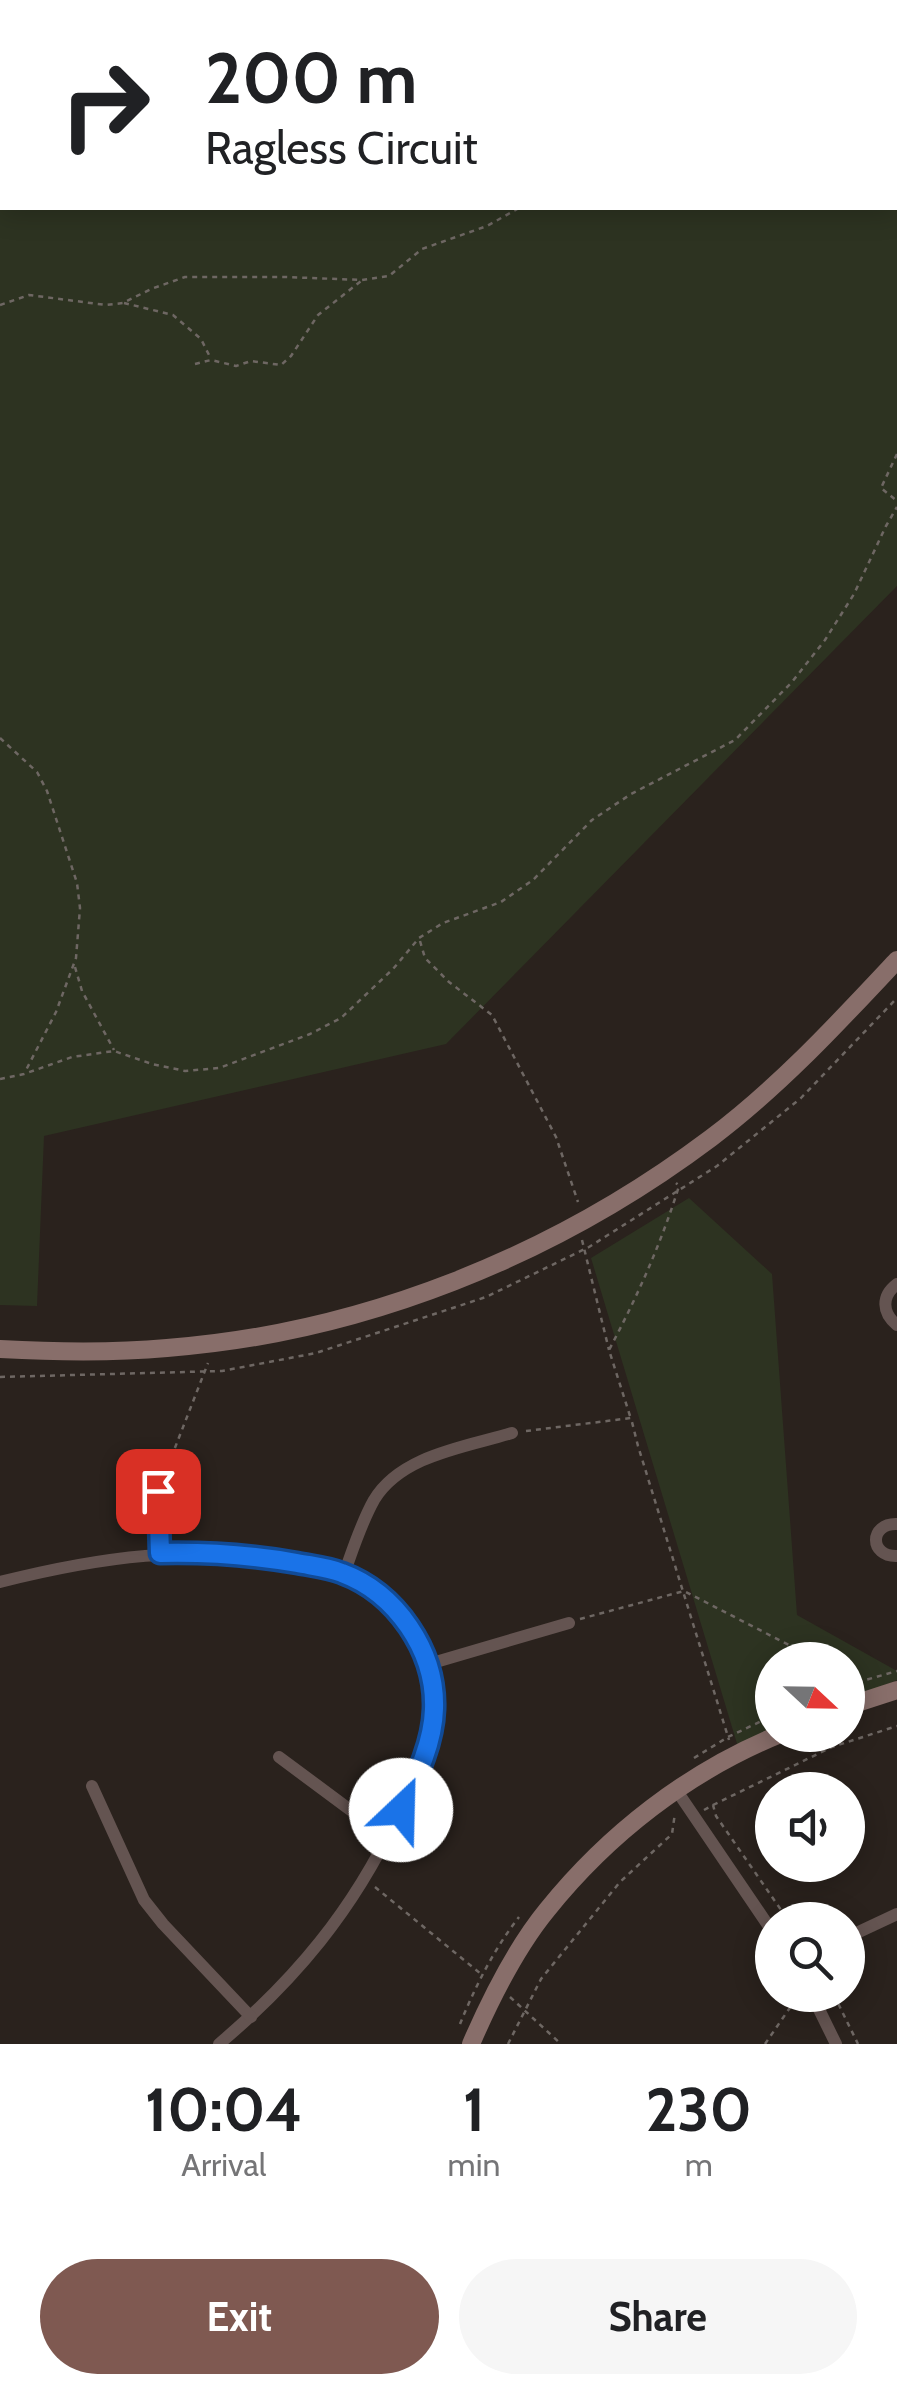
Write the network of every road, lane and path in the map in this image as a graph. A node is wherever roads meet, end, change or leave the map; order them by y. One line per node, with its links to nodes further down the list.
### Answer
1 (516, 210): 2 (path)
2 (362, 280): 3 (path); 5 (path)
3 (123, 302): 4 (path); 5 (path)
4 (0, 305)
5 (211, 360): 6 (path)
6 (195, 364)
7 (897, 454): 8 (path)
8 (897, 504): 10 (path)
9 (0, 738): 12 (path)
10 (419, 938): 13 (path); 17 (path)
11 (897, 960): 16 (street)
12 (74, 964): 13 (path); 14 (path)
13 (114, 1051): 14 (path)
14 (24, 1074): 15 (path)
15 (0, 1079)
16 (666, 1170): 17 (street); 22 (path)
17 (580, 1222): 20 (street); 22 (path)
18 (897, 1284): 19 (street)
19 (897, 1326)
20 (216, 1342): 21 (street); 25 (path)
21 (0, 1349)
22 (609, 1350): 23 (path)
23 (631, 1418): 24 (path); 31 (path)
24 (512, 1433): 29 (street)
25 (158, 1491): 27 (street)
26 (897, 1524): 28 (street)
27 (160, 1553): 29 (street); 30 (street)
28 (897, 1556)
29 (344, 1574): 34 (street)
30 (0, 1582)
31 (684, 1592): 32 (path); 33 (path); 42 (path)
32 (568, 1622): 34 (street)
33 (783, 1642)
34 (429, 1664): 48 (street)
35 (897, 1671): 36 (path)
36 (865, 1680)
37 (897, 1690): 38 (street)
38 (865, 1700)
39 (897, 1726): 46 (path)
40 (755, 1728): 42 (path)
41 (755, 1740): 42 (street)
42 (731, 1746): 45 (street)
43 (279, 1757): 48 (street)
44 (92, 1786): 59 (street)
45 (676, 1791): 47 (street); 54 (street); 55 (path)
46 (714, 1805): 47 (path); 50 (path)
47 (695, 1816): 51 (street)
48 (388, 1838): 49 (street)
49 (365, 1879): 54 (path); 59 (street)
50 (776, 1902)
51 (755, 1906)
52 (897, 1914): 53 (street)
53 (865, 1929)
54 (498, 1986): 55 (path); 61 (street)
55 (525, 2011): 62 (path); 63 (path)
56 (787, 2012): 64 (path)
57 (820, 2012): 65 (street)
58 (842, 2012): 66 (path)
59 (251, 2017): 60 (street)
60 (219, 2044)
61 (471, 2044)
62 (508, 2044)
63 (560, 2044)
64 (765, 2044)
65 (836, 2044)
66 (858, 2044)

